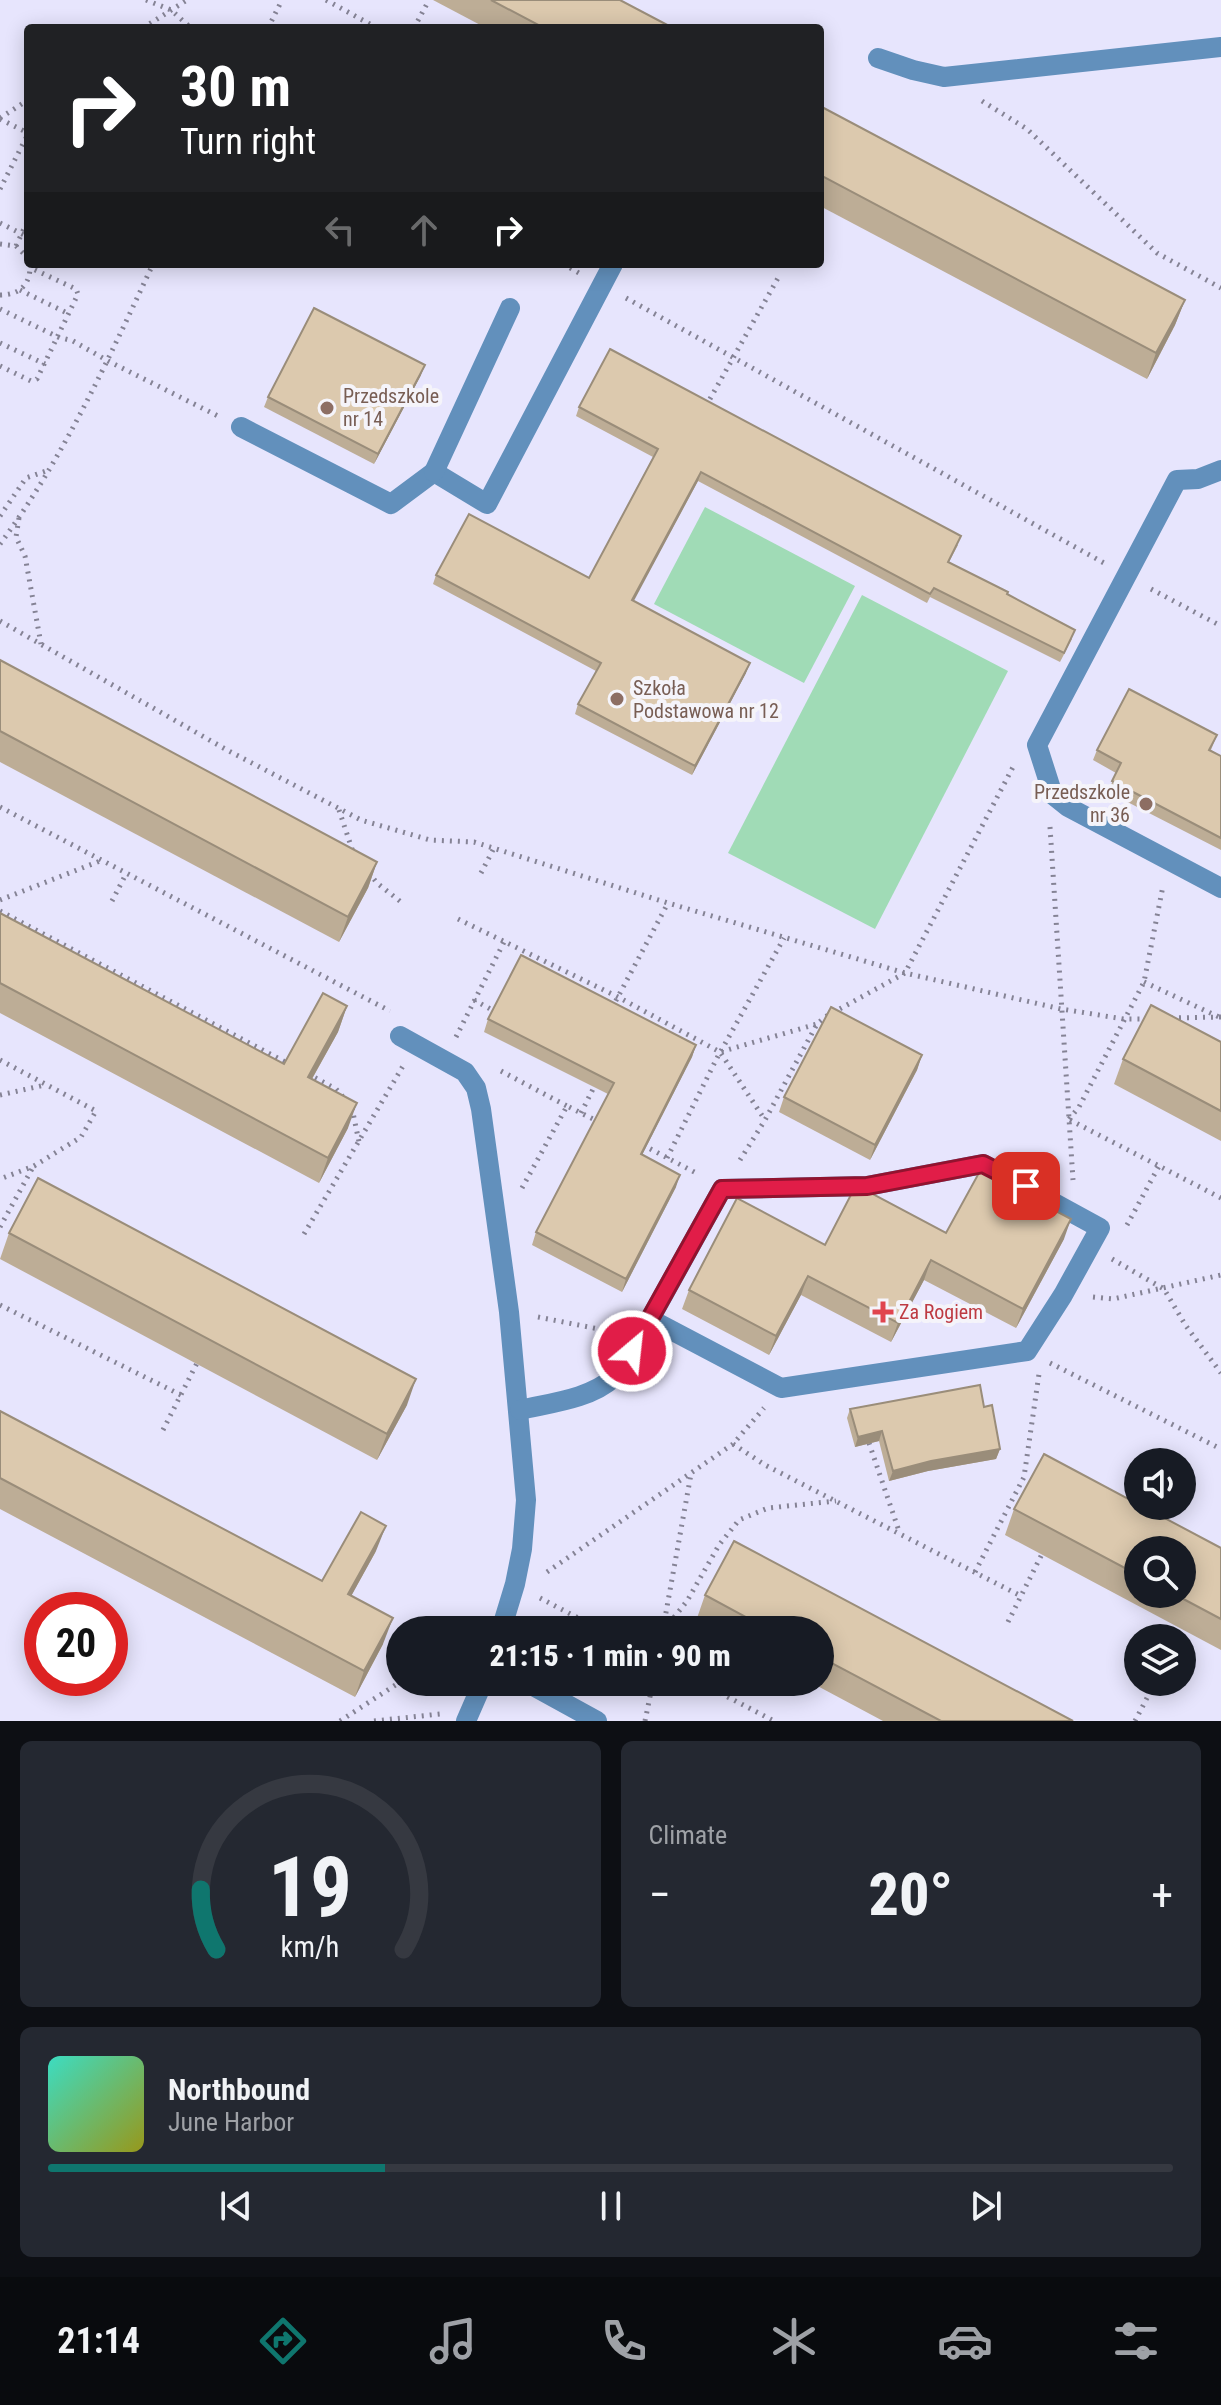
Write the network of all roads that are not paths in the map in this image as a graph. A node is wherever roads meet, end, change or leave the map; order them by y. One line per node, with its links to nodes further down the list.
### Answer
1 (1221, 47): 2 (street)
2 (878, 58)
3 (611, 268): 7 (street)
4 (510, 308): 7 (street)
5 (241, 427): 7 (street)
6 (1221, 470): 8 (street)
7 (434, 472)
8 (1221, 888)
9 (408, 1040): 11 (street)
10 (645, 1329): 10 (street); 11 (street)
11 (520, 1410): 12 (street)
12 (505, 1616)
13 (477, 1696): 15 (street)
14 (551, 1696): 16 (street)
15 (468, 1716)
16 (597, 1721)

